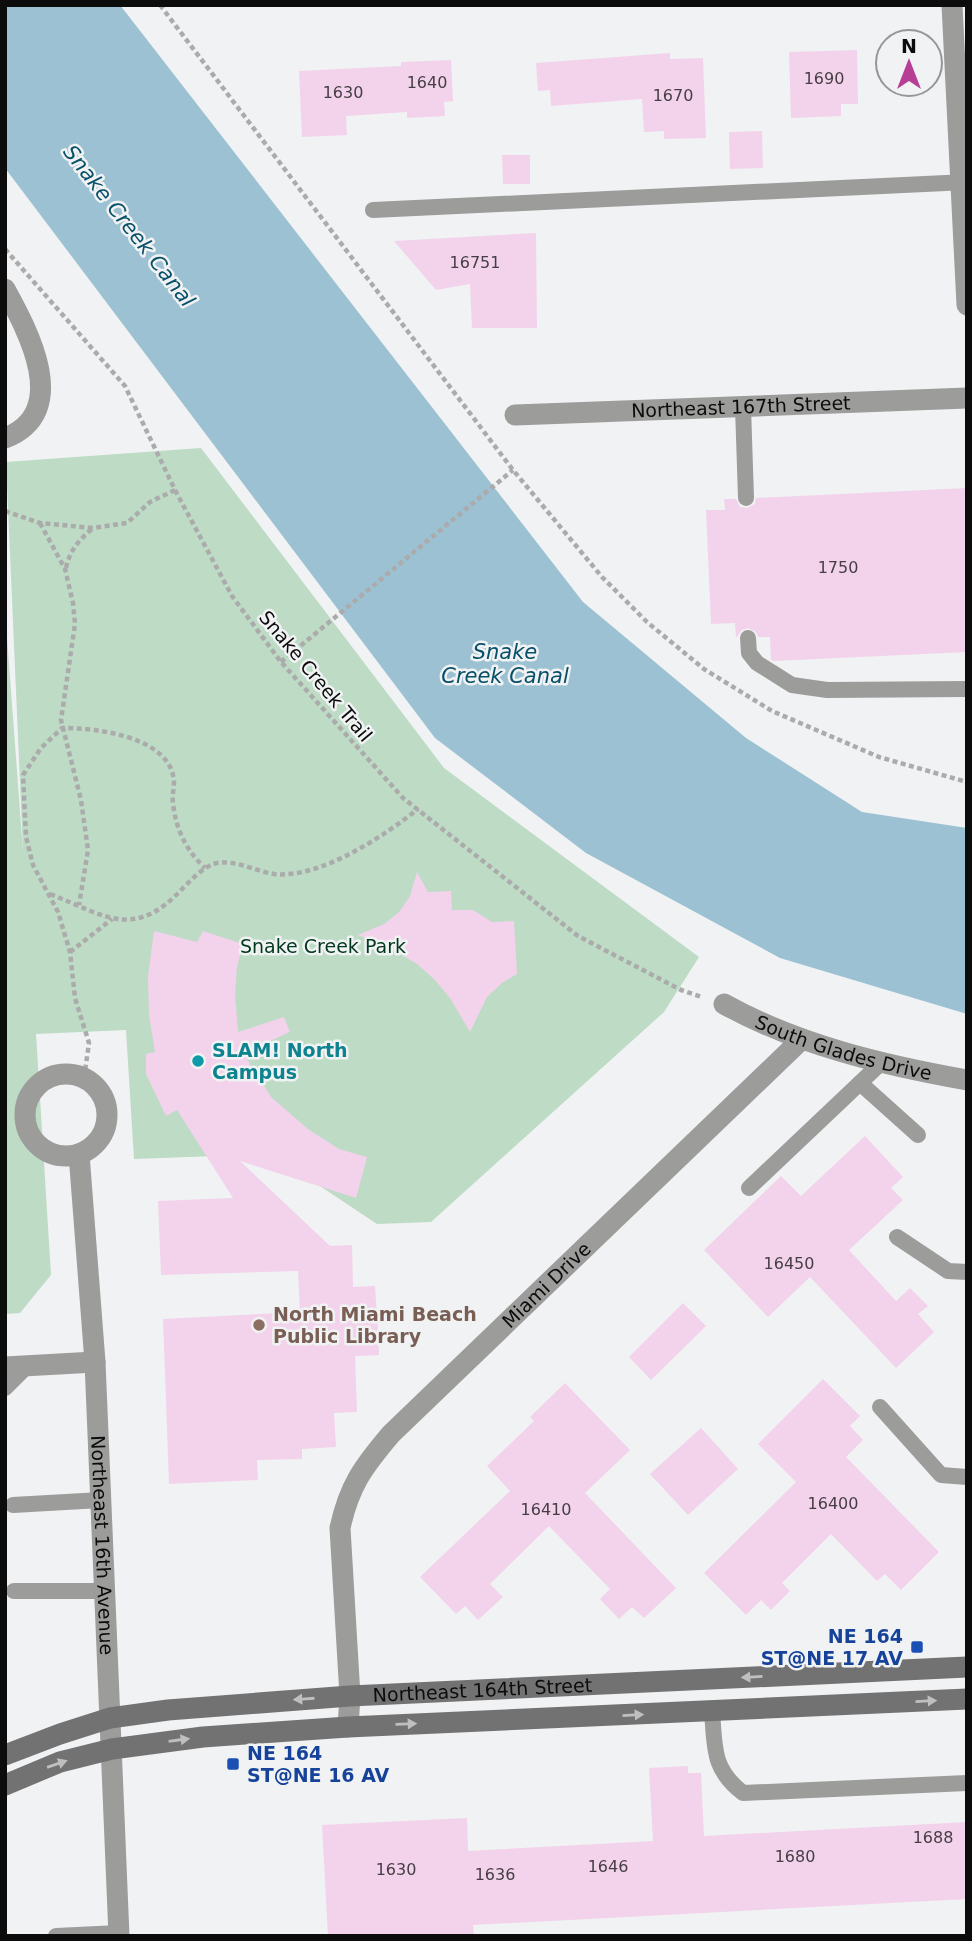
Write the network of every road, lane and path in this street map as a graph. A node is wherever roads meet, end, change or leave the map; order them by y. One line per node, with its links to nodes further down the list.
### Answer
1 (953, 5): 2 (street)
2 (964, 182): 3 (lane); 6 (street)
3 (373, 210)
4 (5, 249): 12 (path, Snake Creek Trail)
5 (5, 289): 10 (street)
6 (967, 305)
7 (967, 398): 8 (street, Northeast 167th Street)
8 (743, 407): 9 (street, Northeast 167th Street); 13 (lane)
9 (516, 415)
10 (5, 438)
11 (513, 470): 19 (path)
12 (175, 490): 16 (path); 19 (path, Snake Creek Trail)
13 (746, 498)
14 (5, 511): 15 (path)
15 (40, 523): 16 (path); 17 (path)
16 (93, 528): 17 (path)
17 (65, 569): 21 (path)
18 (748, 638): 20 (lane)
19 (281, 662): 22 (path, Snake Creek Trail)
20 (967, 690)
21 (62, 728): 23 (path); 24 (path); 25 (path)
22 (418, 809): 23 (path); 28 (path, Snake Creek Trail)
23 (205, 869): 26 (path)
24 (49, 894): 25 (path); 27 (path)
25 (79, 905): 26 (path)
26 (112, 919): 27 (path)
27 (70, 952): 31 (path)
28 (724, 1004): 29 (street, South Glades Drive)
29 (802, 1039): 30 (street, South Glades Drive); 50 (street, Miami Drive)
30 (881, 1063): 32 (street, South Glades Drive); 33 (lane)
31 (84, 1078): 35 (street); 35 (street)
32 (967, 1080)
33 (860, 1083): 34 (lane); 36 (lane)
34 (918, 1135)
35 (79, 1154): 39 (street, Northeast 16th Avenue)
36 (749, 1188)
37 (897, 1237): 38 (lane)
38 (967, 1272)
39 (95, 1362): 40 (street); 45 (street, Northeast 16th Avenue)
40 (27, 1366): 41 (street); 42 (lane)
41 (5, 1367)
42 (5, 1388)
43 (880, 1407): 44 (lane)
44 (967, 1477)
45 (101, 1500): 46 (lane); 48 (street, Northeast 16th Avenue)
46 (13, 1505)
47 (14, 1591): 48 (lane)
48 (105, 1591): 53 (street, Northeast 16th Avenue)
49 (967, 1667): 50 (street, Northeast 164th Street, one-way to 50)
50 (350, 1696): 53 (street, Northeast 164th Street, one-way to 53); 54 (street, Miami Drive)
51 (967, 1699): 52 (street, Northeast 164th Street, one-way to 51)
52 (712, 1711): 54 (street, Northeast 164th Street, one-way to 52); 57 (lane)
53 (110, 1718): 55 (street, Northeast 16th Avenue); 56 (street, Northeast 164th Street)
54 (348, 1727): 55 (street, Northeast 164th Street, one-way to 54)
55 (112, 1749): 58 (street, Northeast 164th Street, one-way to 55); 59 (street, Northeast 16th Avenue)
56 (5, 1755)
57 (967, 1783)
58 (5, 1784)
59 (119, 1934): 60 (lane)
60 (56, 1936)

